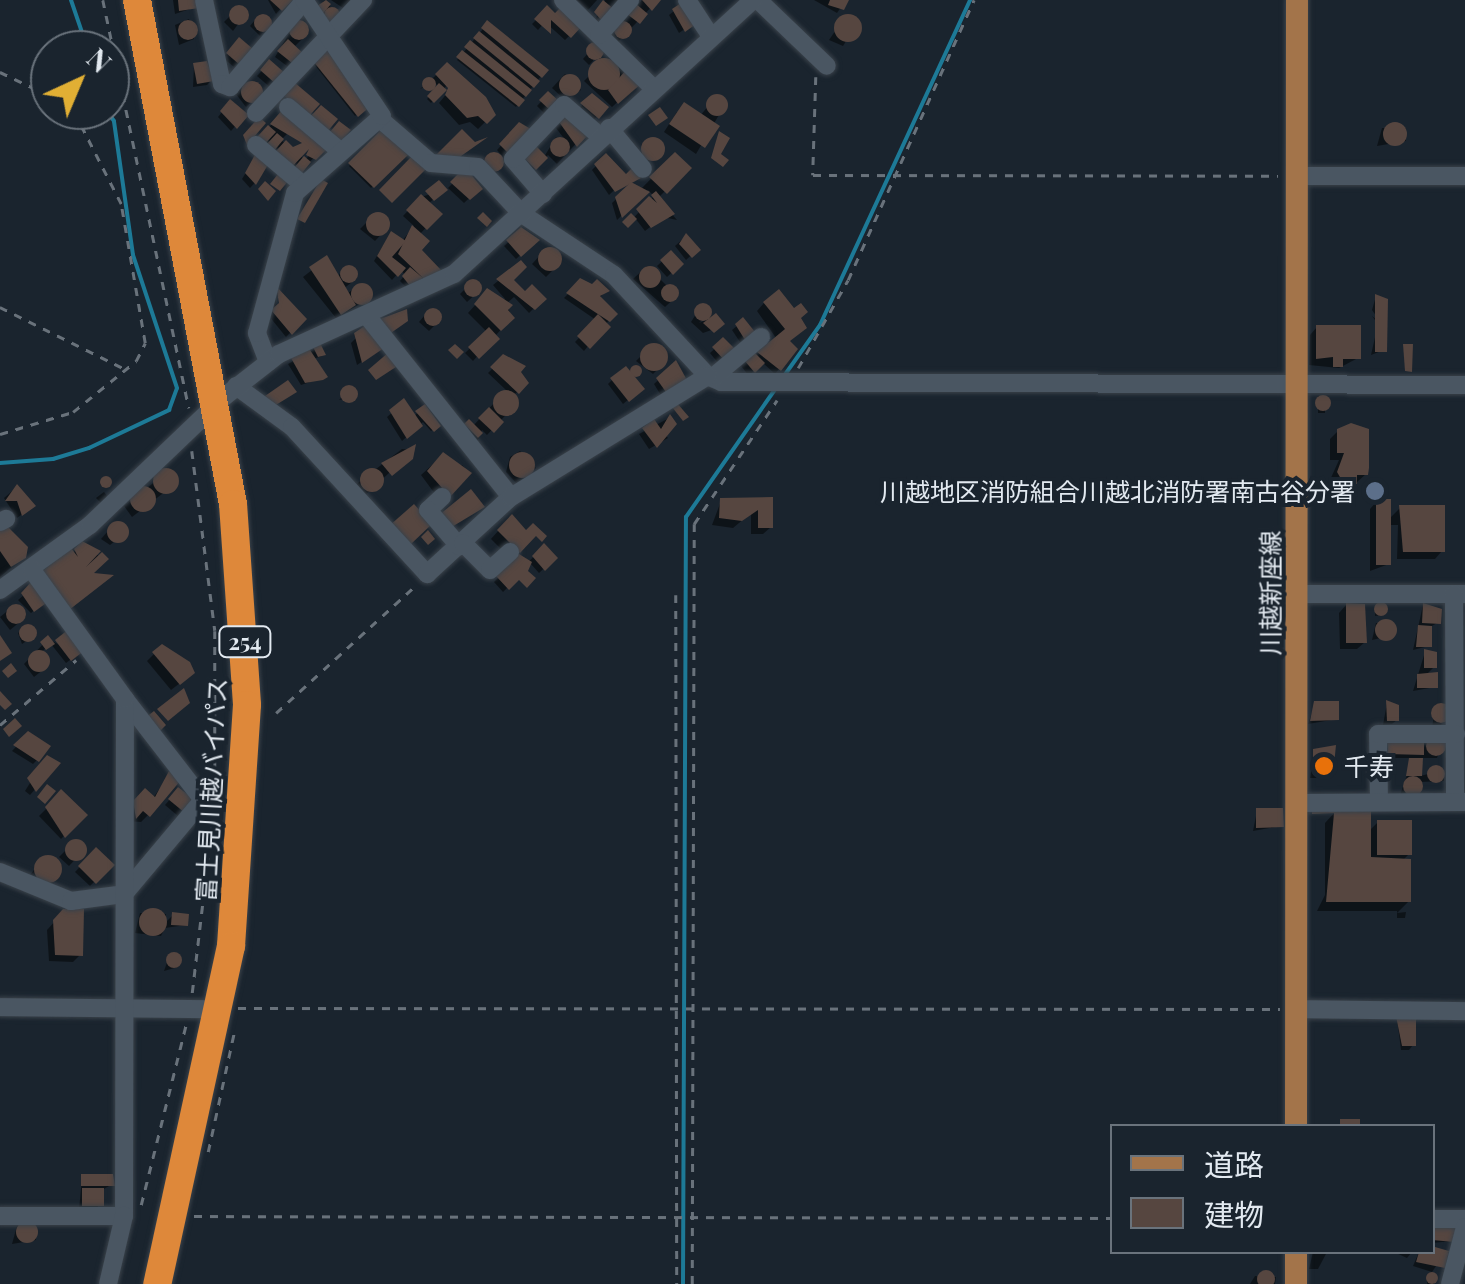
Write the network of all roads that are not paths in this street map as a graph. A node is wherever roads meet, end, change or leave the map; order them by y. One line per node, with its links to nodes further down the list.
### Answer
1 (121, 0): 34 (highway, 富士見川越バイパス / 254)
2 (137, 0): 34 (highway, 富士見川越バイパス / 254)
3 (204, 0): 10 (street)
4 (363, 0): 13 (street)
5 (563, 0): 11 (street)
6 (630, 0): 11 (street)
7 (687, 0): 12 (street)
8 (756, 0): 12 (street); 14 (street)
9 (1297, 0): 23 (main road, 川越新座線)
10 (308, 2): 13 (street)
11 (599, 35): 15 (street)
12 (710, 35): 15 (street)
13 (327, 38): 17 (street); 18 (street)
14 (822, 61)
15 (652, 87): 19 (street)
16 (288, 108): 21 (street)
17 (256, 113)
18 (381, 120): 21 (street); 27 (street)
19 (605, 133): 22 (street); 26 (street); 26 (street)
20 (256, 146): 25 (street)
21 (340, 151): 25 (street)
22 (643, 169)
23 (1297, 176): 24 (street); 32 (main road, 川越新座線)
24 (1465, 176)
25 (301, 183): 30 (street)
26 (544, 194): 27 (street)
27 (522, 214): 28 (street); 31 (street)
28 (367, 316): 30 (street); 35 (street)
29 (761, 337): 31 (street)
30 (268, 362): 34 (street)
31 (710, 377): 32 (street); 35 (street)
32 (1298, 384): 33 (street); 41 (main road, 川越新座線)
33 (1465, 385)
34 (211, 409): 37 (street); 39 (street); 52 (highway, 富士見川越バイパス / 254)
35 (511, 496): 37 (street)
36 (442, 497): 37 (street)
37 (461, 544): 38 (street)
38 (510, 552)
39 (32, 570): 40 (street); 43 (street)
40 (0, 590)
41 (1298, 594): 42 (street); 45 (main road, 川越新座線)
42 (1460, 594): 44 (street)
43 (125, 699): 49 (street); 49 (street)
44 (1456, 734): 46 (street); 47 (street)
45 (1297, 802): 46 (street); 53 (main road, 川越新座線)
46 (1379, 802): 47 (street)
47 (1460, 802)
48 (0, 872): 49 (street)
49 (124, 894): 51 (street)
50 (0, 1007): 51 (street)
51 (122, 1008): 52 (street); 57 (street)
52 (206, 1009): 63 (highway, 富士見川越バイパス / 254); 64 (highway, 富士見川越バイパス / 254)
53 (1296, 1009): 54 (street); 55 (main road, 川越新座線)
54 (1465, 1011)
55 (1296, 1124)
56 (0, 1216): 57 (street)
57 (131, 1216): 62 (street)
58 (1435, 1218): 59 (street)
59 (1465, 1219)
60 (1465, 1227): 66 (street)
61 (1296, 1254): 65 (main road)
62 (108, 1284)
63 (140, 1284)
64 (157, 1284)
65 (1296, 1284)
66 (1450, 1284)

